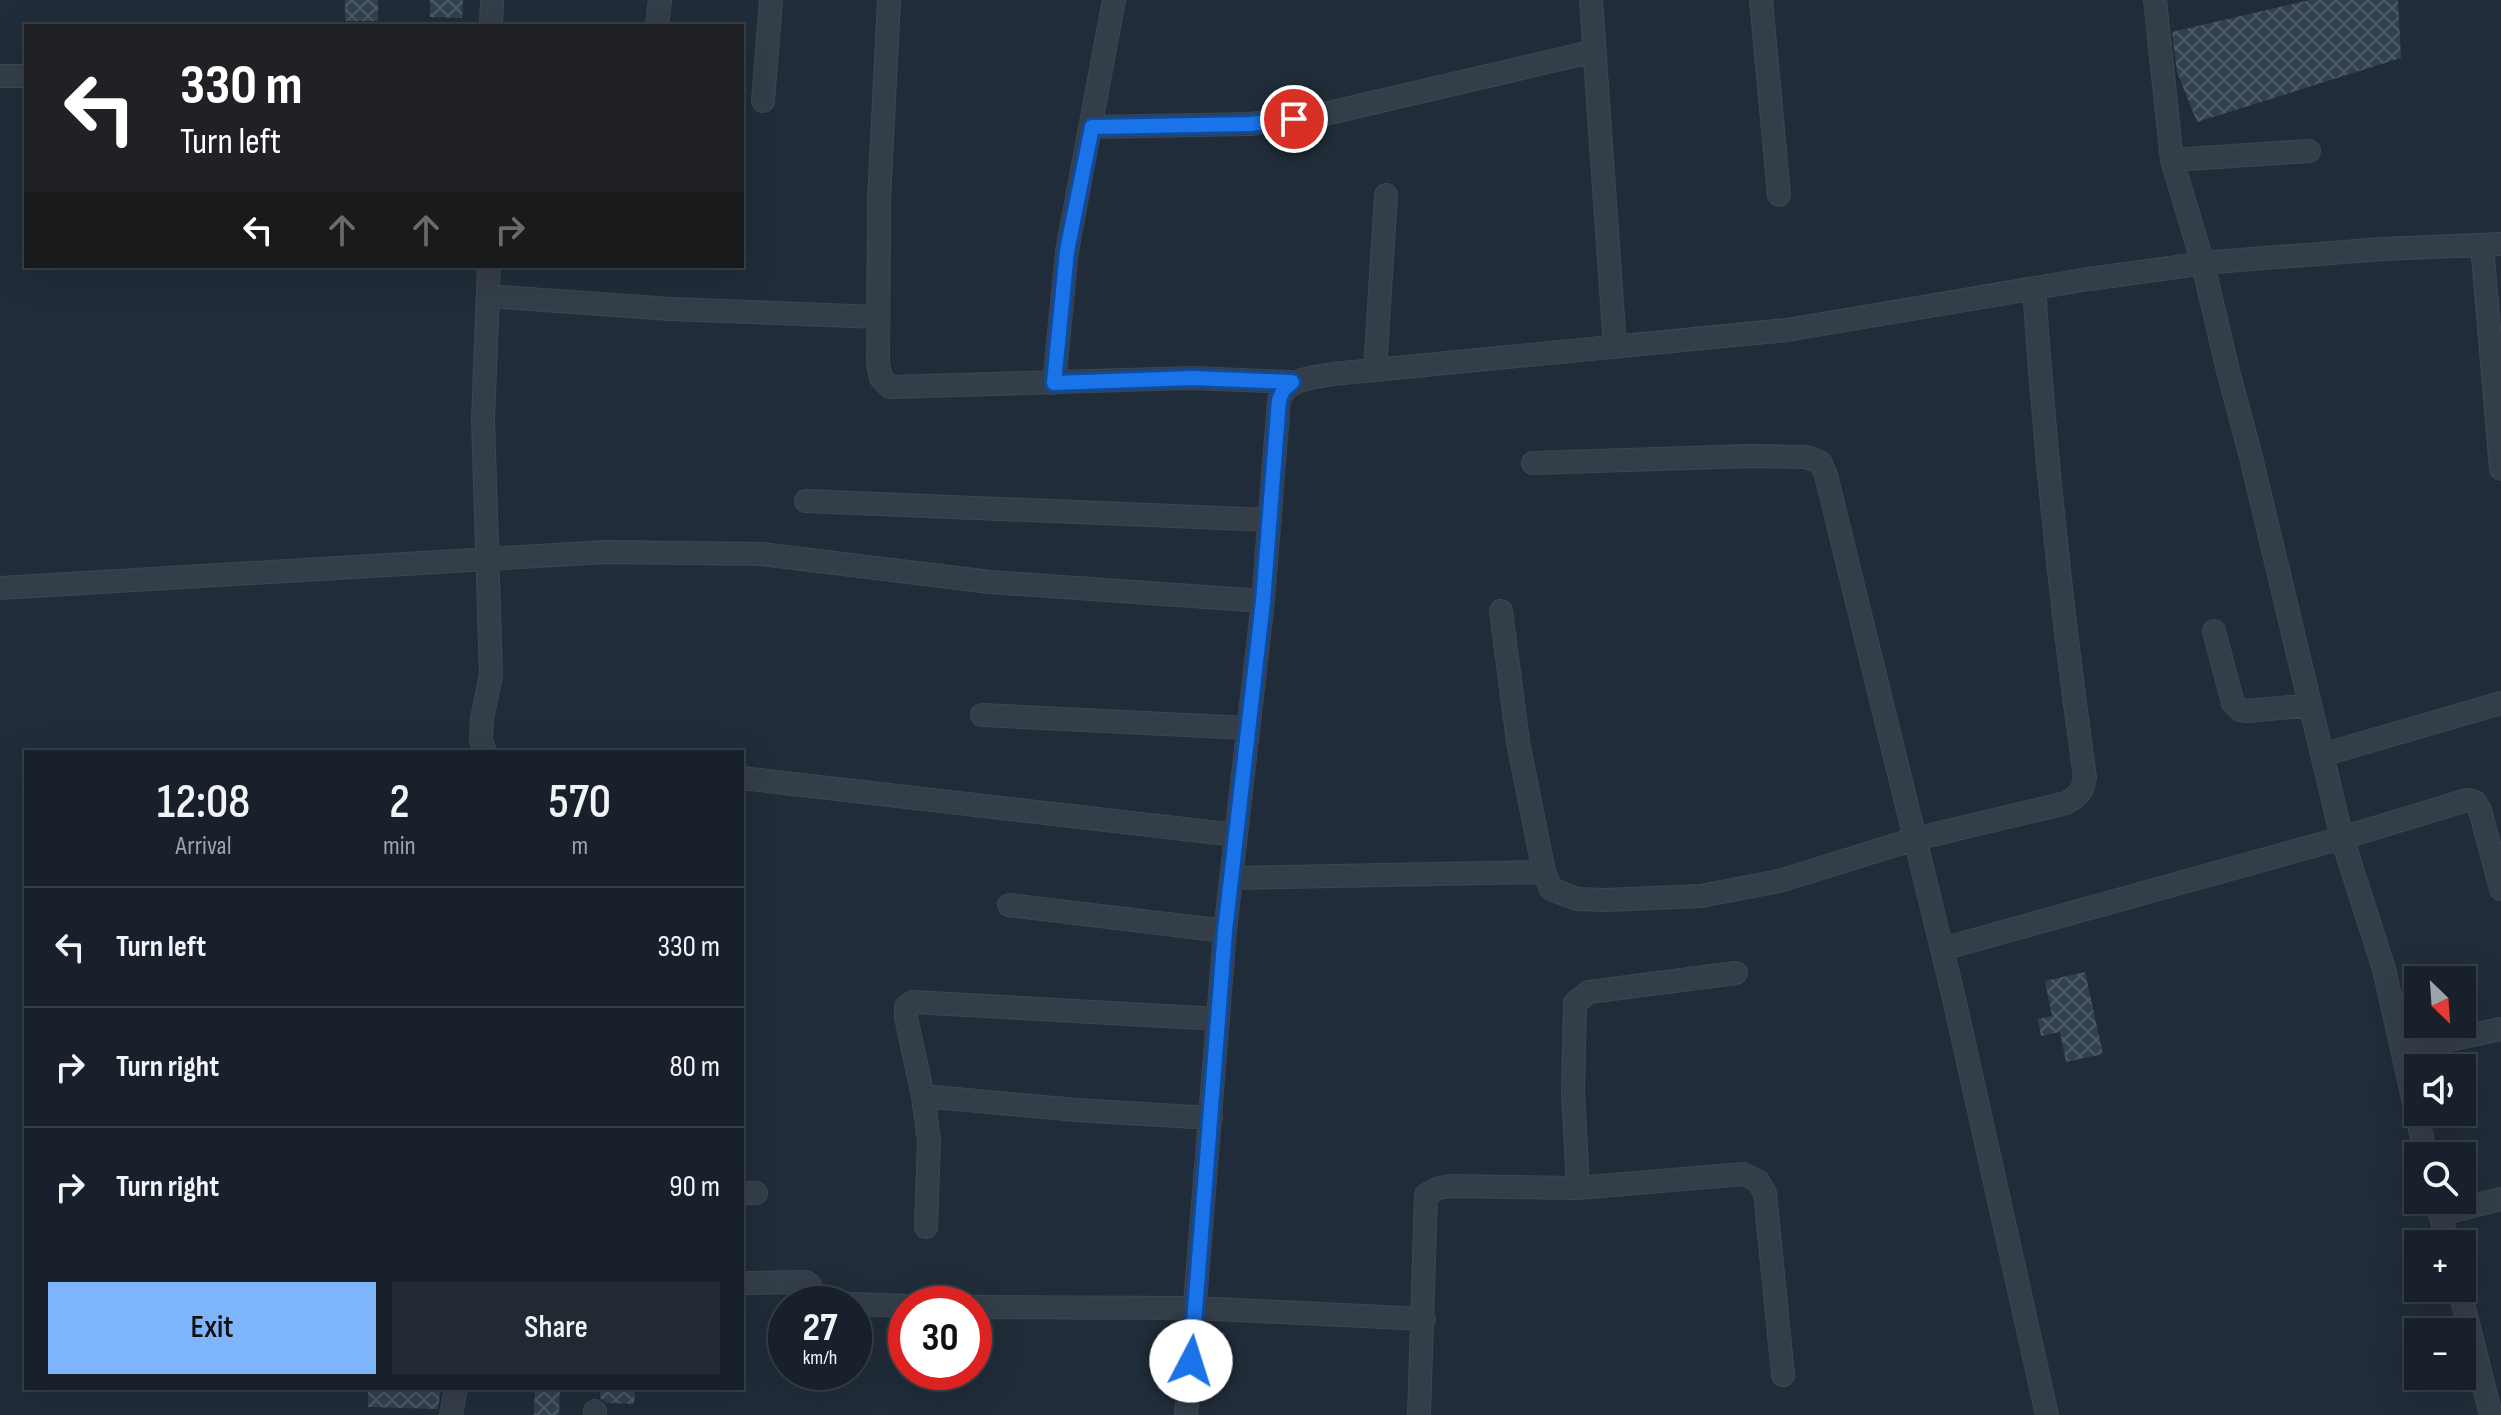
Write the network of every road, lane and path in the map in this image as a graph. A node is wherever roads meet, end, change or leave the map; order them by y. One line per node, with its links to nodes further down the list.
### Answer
1 (492, 0): 9 (street)
2 (660, 0): 10 (street)
3 (771, 0): 14 (street)
4 (889, 0): 25 (street)
5 (1114, 0): 15 (street)
6 (1591, 0): 11 (street)
7 (1761, 0): 19 (street)
8 (2155, 0): 17 (street)
9 (491, 24)
10 (657, 24)
11 (1595, 51): 15 (street); 26 (street)
12 (0, 76): 13 (street)
13 (24, 76)
14 (763, 101)
15 (1092, 127): 29 (street)
16 (2309, 151): 17 (street)
17 (2172, 160): 21 (street)
18 (1386, 195): 27 (street)
19 (1779, 195)
20 (2492, 244): 21 (street); 31 (street)
21 (2203, 264): 23 (street); 40 (street)
22 (489, 268): 24 (street)
23 (2034, 288): 26 (street); 48 (street)
24 (488, 296): 25 (street); 34 (street)
25 (878, 317): 29 (street)
26 (1615, 347): 27 (street)
27 (1375, 370): 28 (street)
28 (1292, 382): 29 (street); 33 (street)
29 (1054, 383)
30 (1533, 463): 48 (street)
31 (2501, 469)
32 (806, 501): 33 (street)
33 (1270, 520): 36 (street)
34 (487, 558): 35 (street); 36 (street); 43 (street)
35 (0, 588)
36 (1263, 601): 42 (street)
37 (1501, 611): 49 (street)
38 (2214, 631): 40 (street)
39 (2501, 703): 44 (street)
40 (2310, 705): 44 (street)
41 (982, 715): 42 (street)
42 (1248, 728): 46 (street)
43 (484, 750)
44 (2322, 755): 47 (street)
45 (744, 778): 46 (street)
46 (1236, 835): 50 (street)
47 (2342, 838): 51 (street); 54 (street); 58 (street)
48 (1915, 839): 49 (street); 54 (street)
49 (1544, 872): 50 (street)
50 (1231, 878): 53 (street)
51 (2501, 889)
52 (1009, 905): 53 (street)
53 (1225, 931): 56 (street)
54 (1942, 949): 77 (street)
55 (1736, 973): 62 (street)
56 (1218, 1019): 59 (street); 60 (street)
57 (2501, 1029): 58 (street)
58 (2402, 1050): 61 (street)
59 (923, 1096): 60 (street); 65 (street)
60 (1211, 1118): 70 (street)
61 (2423, 1142)
62 (1578, 1188): 71 (street); 72 (street)
63 (2501, 1199): 64 (street)
64 (2476, 1202)
65 (926, 1227)
66 (744, 1283): 67 (street)
67 (810, 1286)
68 (2463, 1302): 78 (street)
69 (992, 1307): 70 (street)
70 (1196, 1308): 71 (street); 75 (street)
71 (1424, 1319): 76 (street)
72 (1783, 1375)
73 (456, 1390): 74 (street)
74 (451, 1415)
75 (1186, 1415)
76 (1419, 1415)
77 (2047, 1415)
78 (2491, 1415)

